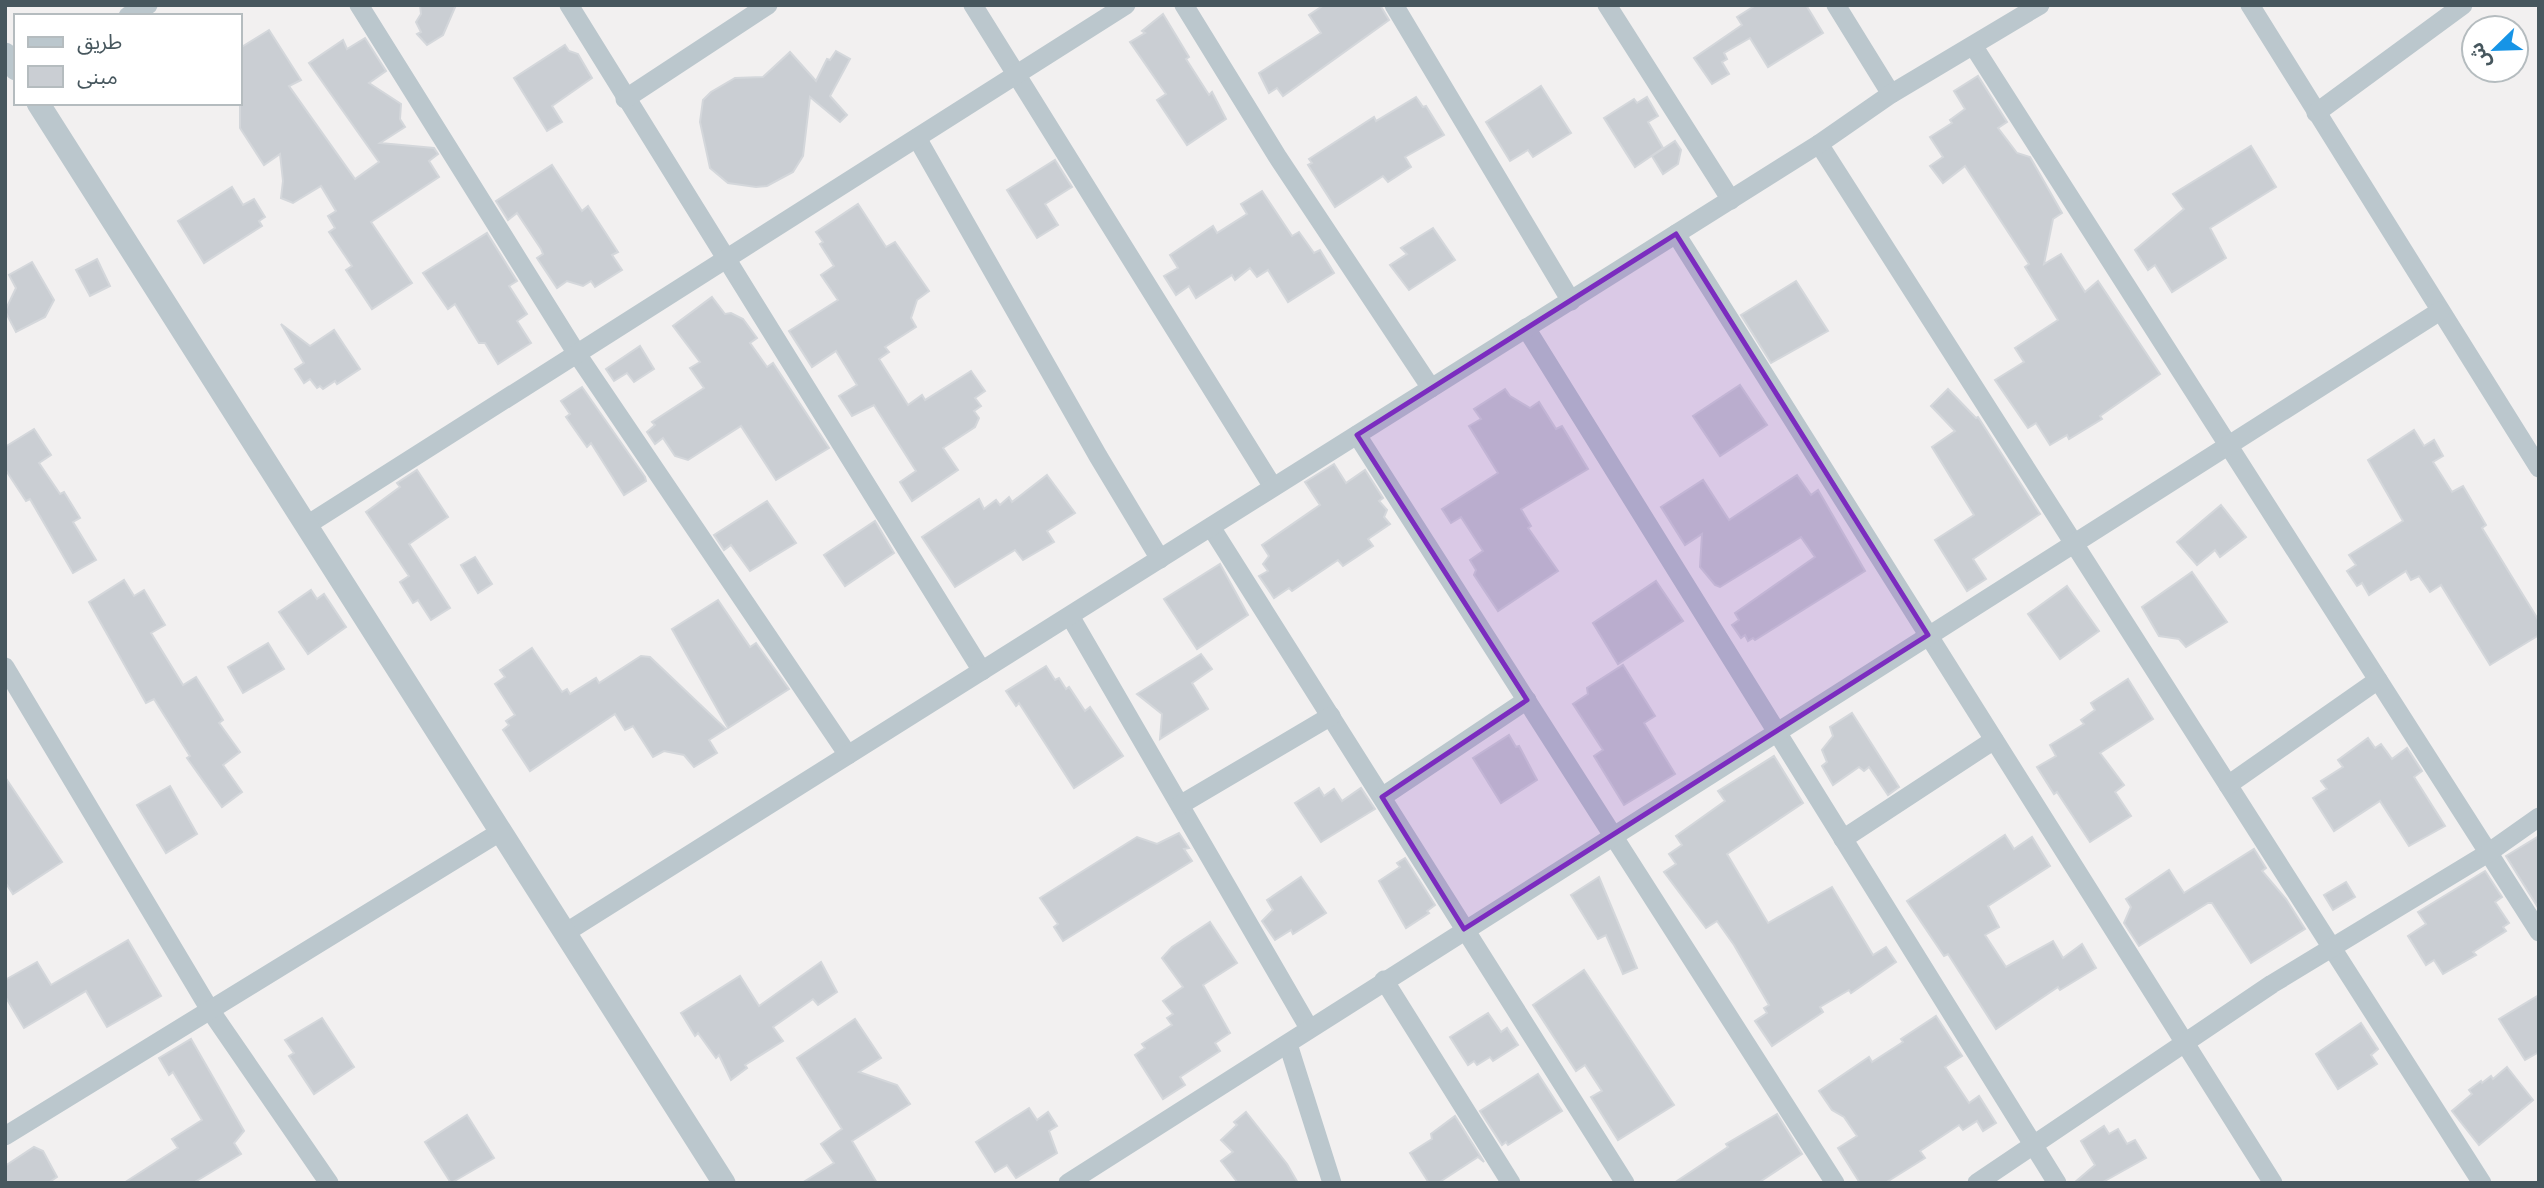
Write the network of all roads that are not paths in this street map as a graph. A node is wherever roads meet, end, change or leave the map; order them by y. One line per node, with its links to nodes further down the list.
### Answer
1 (148, 5): 14 (street)
2 (359, 5): 29 (street)
3 (569, 5): 18 (street)
4 (768, 5): 18 (street)
5 (973, 5): 16 (street)
6 (1126, 5): 16 (street)
7 (1184, 5): 30 (street)
8 (1394, 5): 26 (street)
9 (1607, 5): 23 (street)
10 (1836, 5): 17 (street)
11 (2040, 5): 15 (street)
12 (2250, 5): 20 (street)
13 (2463, 5): 20 (street)
14 (132, 14)
15 (1974, 47): 17 (street); 32 (street)
16 (1016, 76): 21 (street); 34 (street)
17 (1891, 94): 22 (street)
18 (625, 99): 25 (street)
19 (39, 105): 35 (street)
20 (2316, 113): 27 (street)
21 (917, 138): 25 (street); 38 (street)
22 (1819, 144): 23 (street); 37 (street)
23 (1731, 200): 24 (street)
24 (1676, 234): 26 (street); 40 (street)
25 (725, 260): 29 (street); 42 (street)
26 (1570, 300): 28 (street)
27 (2440, 311): 32 (street); 33 (street)
28 (1527, 328): 30 (street); 46 (street)
29 (577, 354): 35 (street); 48 (street)
30 (1431, 388): 31 (street)
31 (1357, 435): 34 (street); 44 (street)
32 (2227, 444): 37 (street); 43 (street)
33 (2539, 468)
34 (1273, 487): 36 (street)
35 (307, 525): 53 (street)
36 (1212, 527): 38 (street); 45 (street)
37 (2074, 544): 40 (street); 49 (street)
38 (1160, 559): 39 (street)
39 (1070, 616): 42 (street); 51 (street)
40 (1928, 635): 46 (street); 47 (street)
41 (5, 667): 62 (street)
42 (982, 671): 48 (street)
43 (2378, 680): 49 (street); 56 (street)
44 (1527, 700): 50 (street); 54 (street)
45 (1331, 716): 50 (street); 51 (street)
46 (1776, 731): 54 (street); 55 (street)
47 (1994, 740): 55 (street); 64 (street)
48 (848, 755): 59 (street)
49 (2228, 785): 60 (street)
50 (1382, 797): 57 (street)
51 (1180, 805): 63 (street)
52 (2539, 817): 56 (street)
53 (500, 832): 59 (street); 62 (street)
54 (1613, 835): 57 (street); 74 (street)
55 (1843, 839): 67 (street)
56 (2488, 853): 58 (street); 60 (street)
57 (1464, 929): 61 (street); 73 (street)
58 (2539, 932)
59 (565, 933): 69 (street)
60 (2332, 948): 64 (street); 78 (street)
61 (1384, 980): 63 (street); 72 (street)
62 (210, 1010): 66 (street); 68 (street)
63 (1309, 1028): 65 (street)
64 (2185, 1043): 67 (street); 77 (street)
65 (1289, 1044): 70 (street); 71 (street)
66 (5, 1136)
67 (2033, 1145): 75 (street); 76 (street)
68 (329, 1183)
69 (723, 1183)
70 (1068, 1183)
71 (1332, 1183)
72 (1511, 1183)
73 (1625, 1183)
74 (1835, 1183)
75 (1977, 1183)
76 (2057, 1183)
77 (2273, 1183)
78 (2482, 1183)

